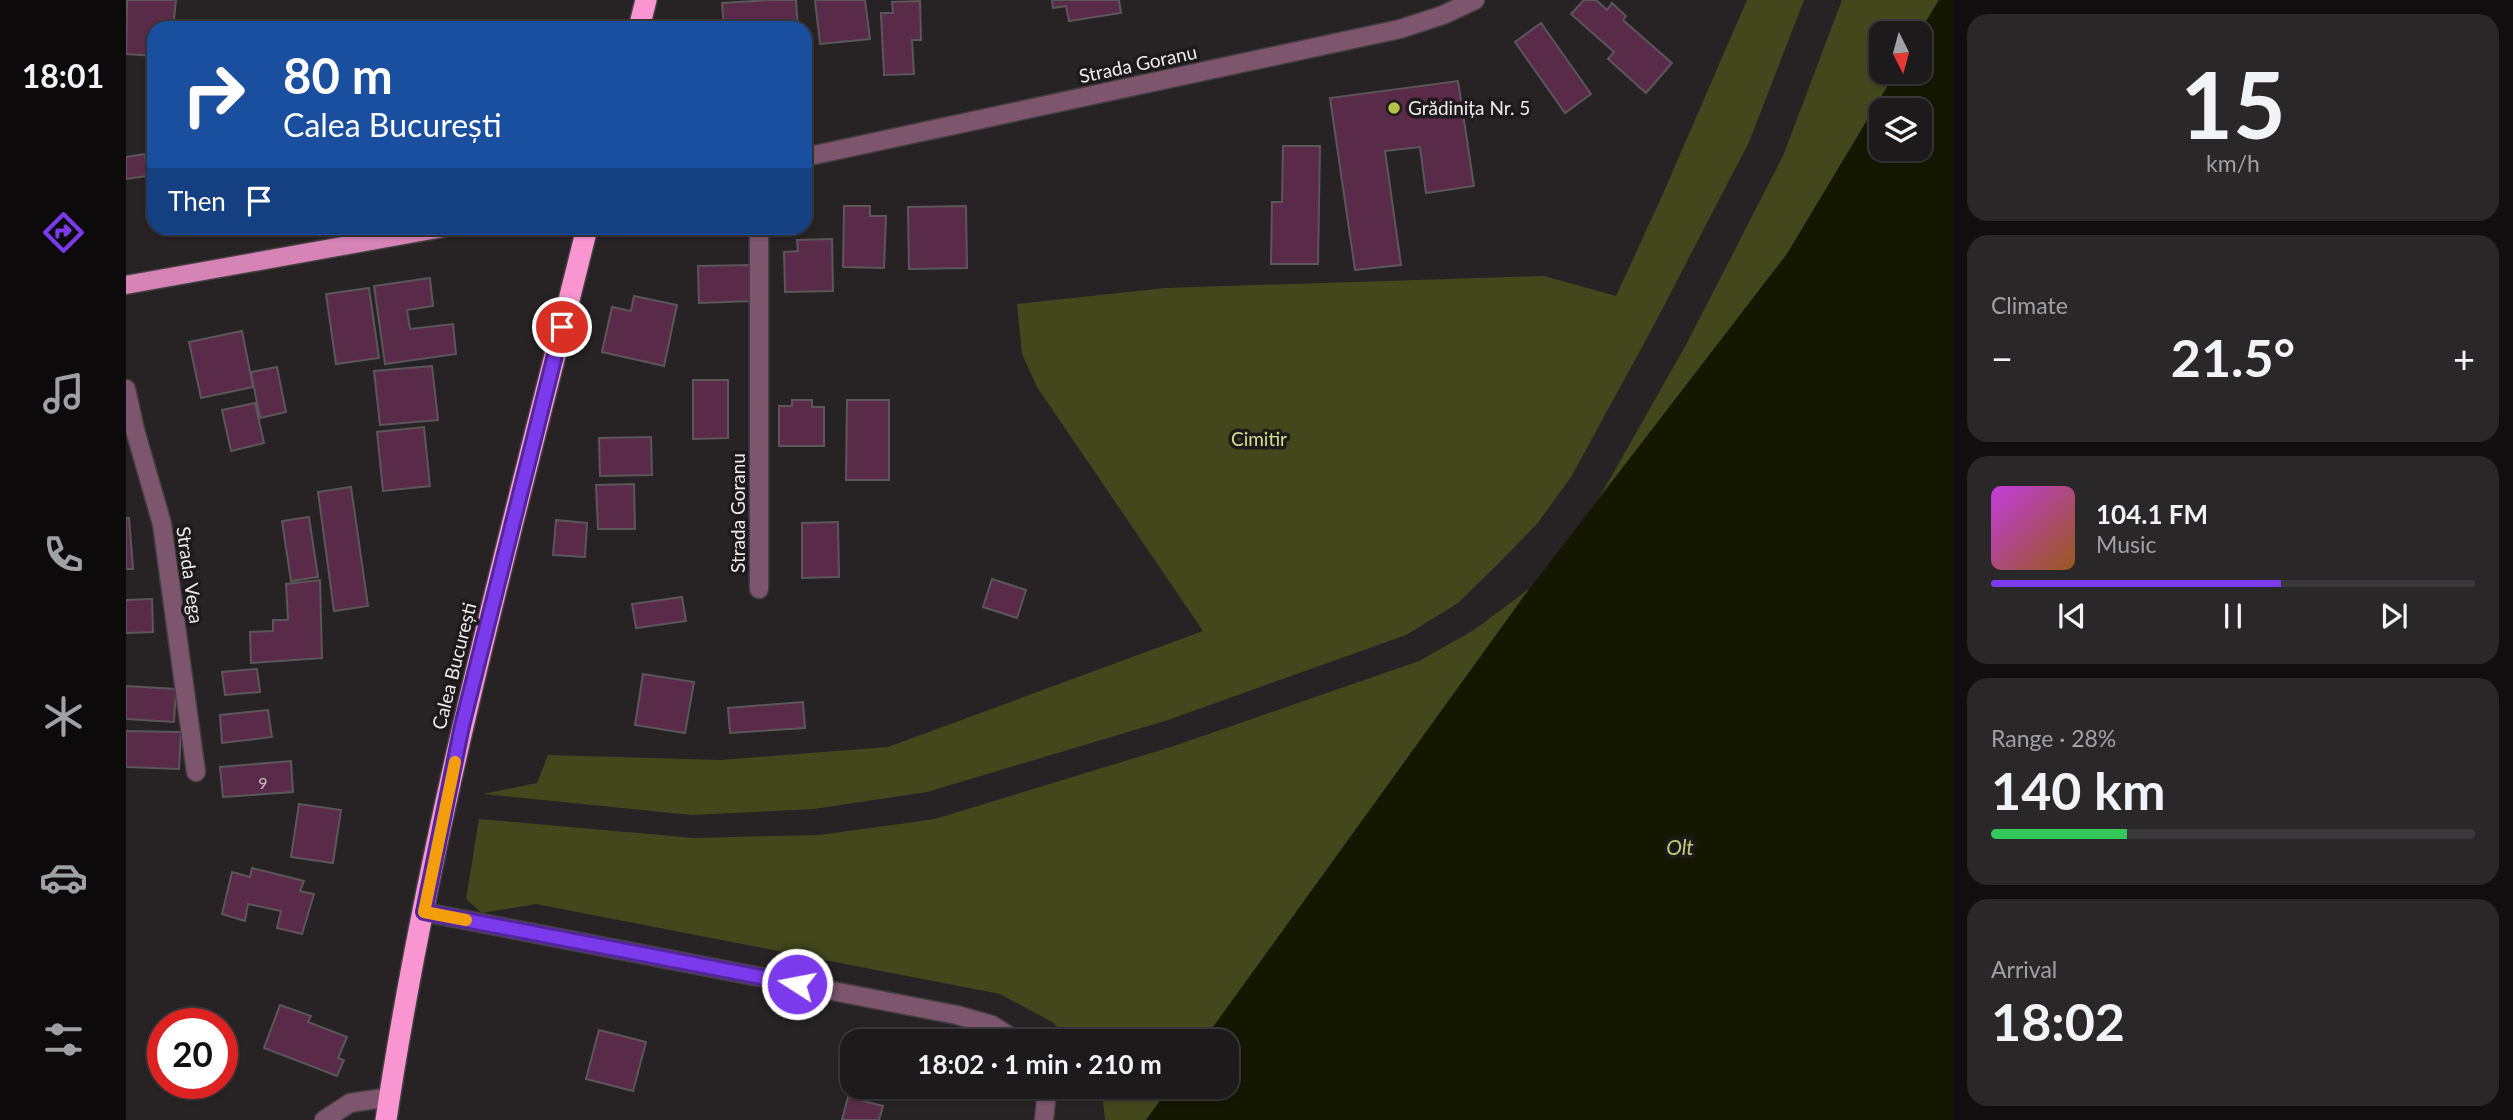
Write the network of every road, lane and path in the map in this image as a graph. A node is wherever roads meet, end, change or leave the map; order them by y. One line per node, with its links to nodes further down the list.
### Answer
1 (646, 0): 3 (highway)
2 (1475, 0): 4 (street, Strada Goranu)
3 (641, 21)
4 (812, 155)
5 (404, 235): 8 (main road)
6 (585, 235): 12 (highway, Calea București)
7 (760, 235): 10 (street, Strada Goranu)
8 (126, 285)
9 (126, 389): 11 (street, Strada Vega)
10 (759, 589)
11 (196, 772)
12 (424, 912): 13 (street); 14 (highway, Calea București)
13 (998, 1029)
14 (390, 1097): 16 (street); 17 (highway, Calea București)
15 (1046, 1099): 18 (street)
16 (324, 1120)
17 (386, 1120)
18 (1044, 1120)

